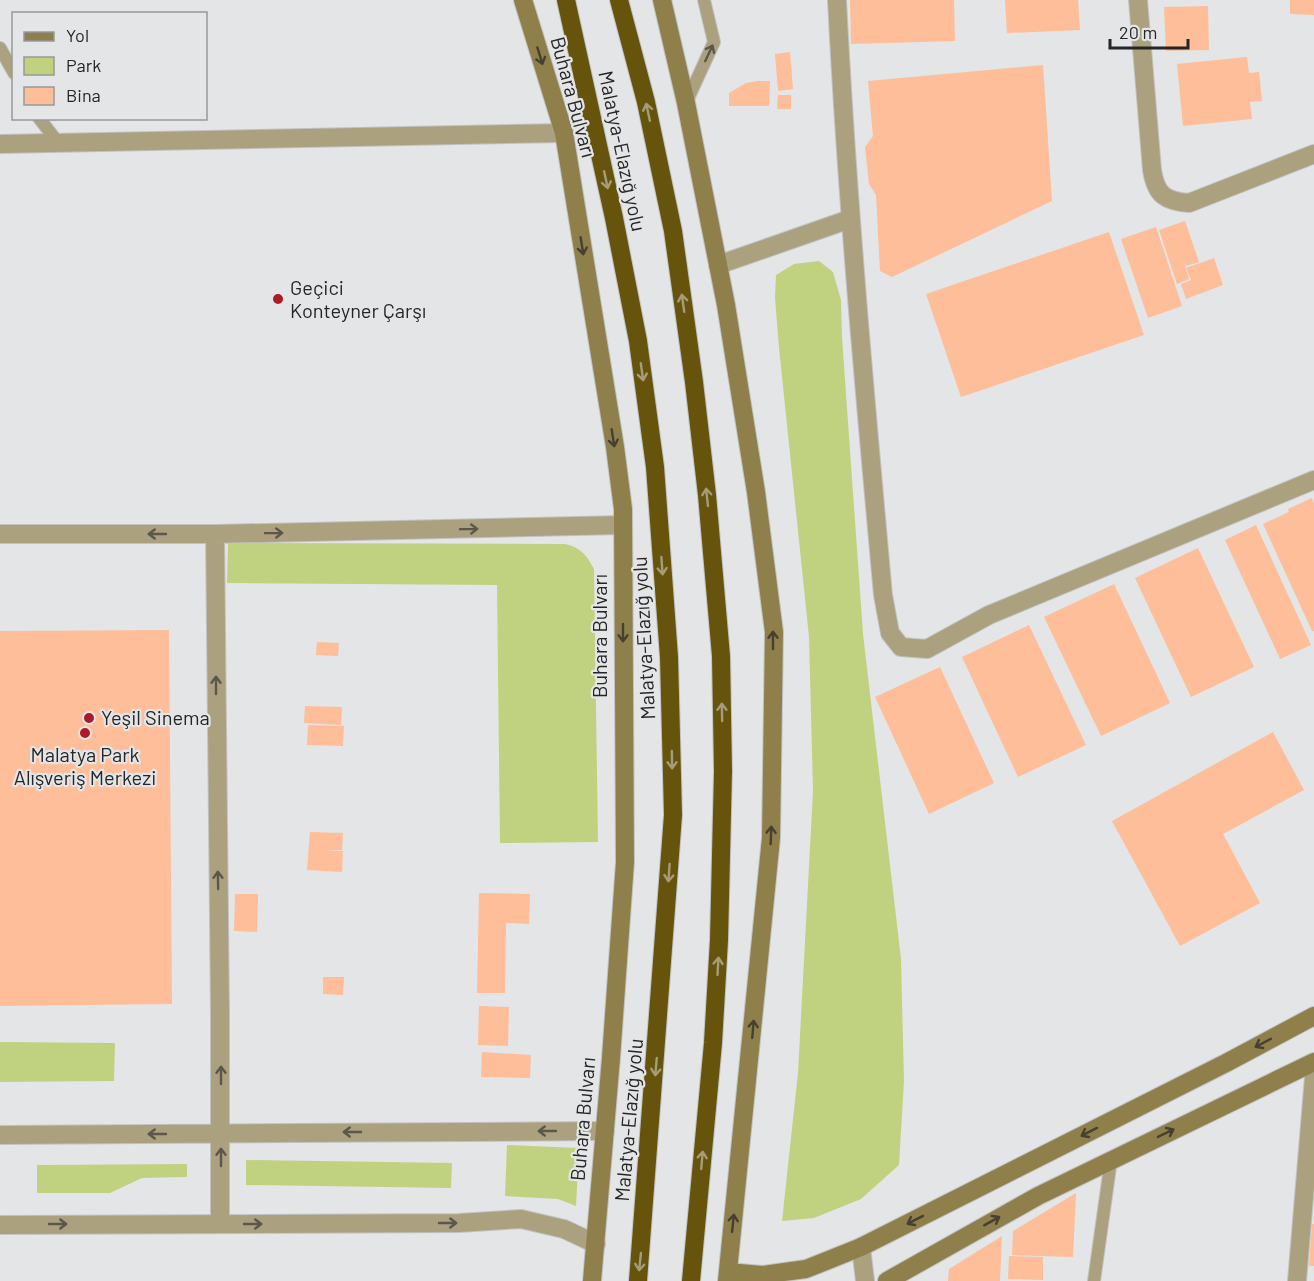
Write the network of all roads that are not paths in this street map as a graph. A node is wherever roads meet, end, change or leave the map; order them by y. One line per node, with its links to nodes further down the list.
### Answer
1 (523, 0): 12 (main road, Buhara Bulvarı, one-way to 12)
2 (566, 0): 35 (highway, Malatya-Elazığ yolu, one-way to 35)
3 (619, 0): 36 (highway, Malatya-Elazığ yolu, one-way to 3)
4 (662, 0): 10 (main road)
5 (704, 0): 10 (lane, one-way to 5)
6 (837, 0): 16 (street)
7 (1138, 0): 15 (street)
8 (0, 48): 9 (lane)
9 (12, 69)
10 (686, 102): 17 (main road)
11 (41, 120): 14 (lane)
12 (564, 133): 14 (street); 19 (main road, Buhara Bulvarı, one-way to 19)
13 (0, 144): 14 (street)
14 (59, 144)
15 (1314, 154)
16 (850, 219): 17 (street); 18 (street)
17 (718, 265): 33 (main road, one-way to 17)
18 (1314, 480)
19 (623, 525): 21 (street, one-way to 19); 25 (main road, Buhara Bulvarı, one-way to 25)
20 (0, 534): 21 (street, one-way to 20)
21 (216, 534): 26 (street, one-way to 21)
22 (1314, 1016): 32 (main road, one-way to 32)
23 (1314, 1062): 28 (main road, one-way to 23)
24 (1314, 1077): 40 (street)
25 (605, 1131): 26 (street, one-way to 26); 31 (main road, Buhara Bulvarı)
26 (221, 1133): 27 (street, one-way to 27); 29 (street, one-way to 26)
27 (0, 1135)
28 (1111, 1160): 38 (main road, one-way to 28); 39 (lane)
29 (220, 1224): 30 (street, one-way to 29); 31 (street, one-way to 31)
30 (0, 1225)
31 (596, 1244): 34 (main road, Buhara Bulvarı)
32 (861, 1247): 33 (main road); 37 (street)
33 (728, 1276)
34 (592, 1281)
35 (638, 1281)
36 (691, 1281)
37 (865, 1281)
38 (886, 1281)
39 (1095, 1281)
40 (1297, 1281)

